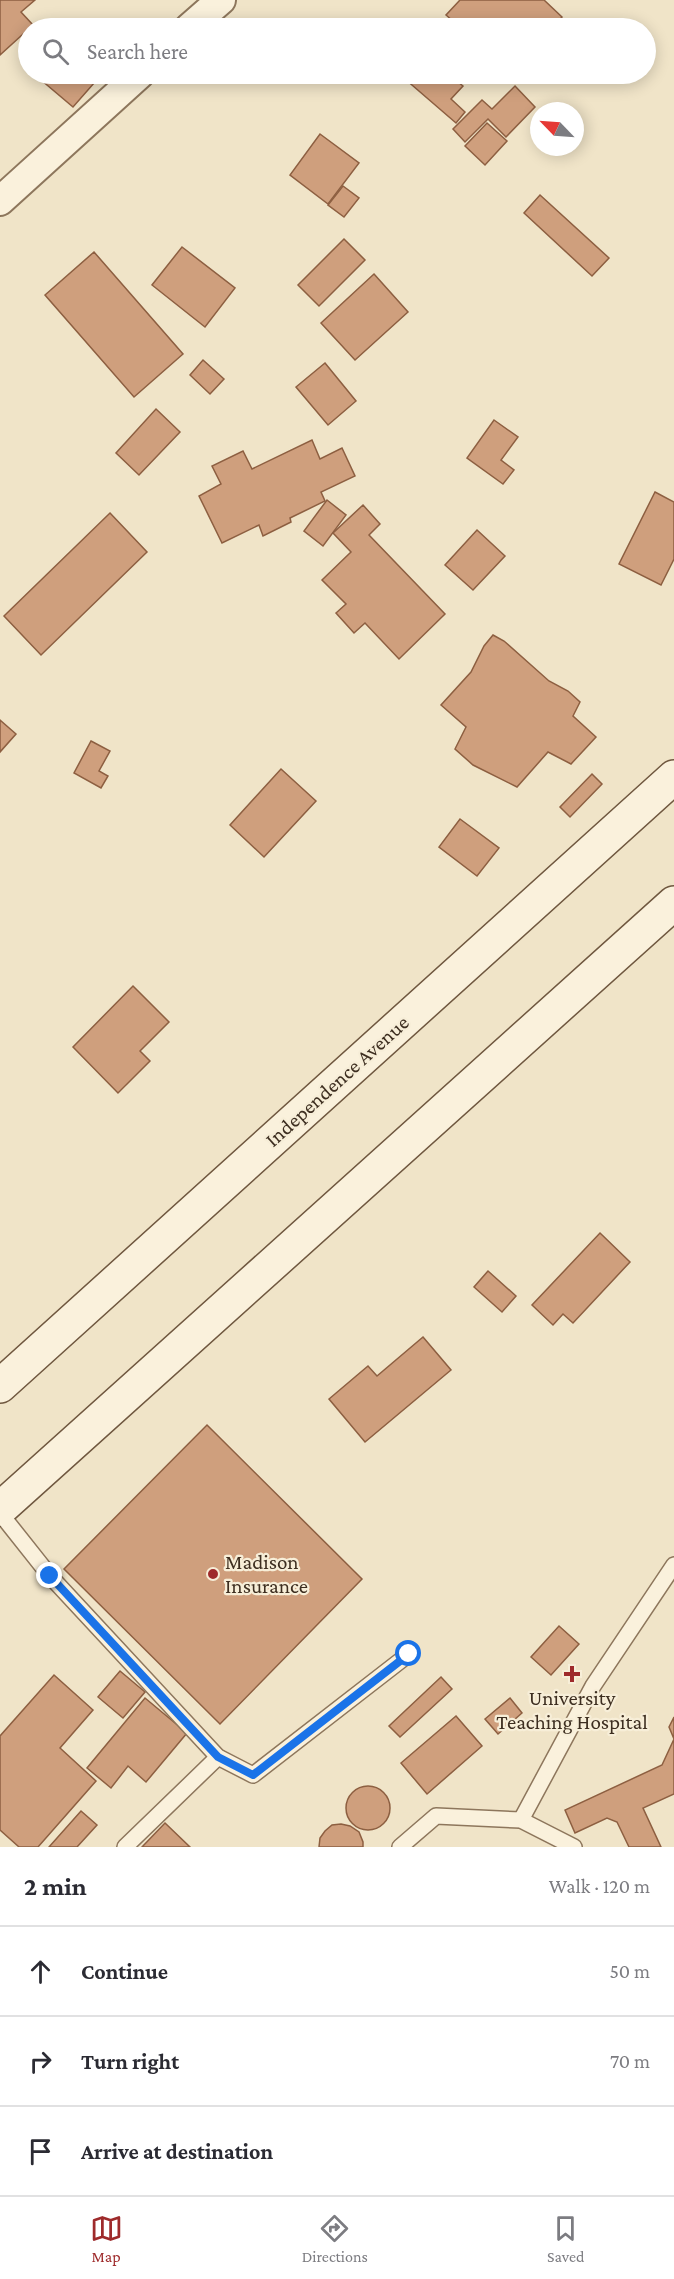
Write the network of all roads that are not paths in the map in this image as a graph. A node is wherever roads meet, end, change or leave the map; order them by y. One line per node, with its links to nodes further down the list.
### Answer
1 (221, 0): 2 (street)
2 (200, 18)
3 (129, 84): 4 (street)
4 (0, 201)
5 (674, 777): 7 (main road, Independence Avenue)
6 (674, 903): 8 (main road)
7 (0, 1386)
8 (0, 1511): 11 (lane)
9 (674, 1565): 12 (lane)
10 (409, 1654): 11 (lane)
11 (218, 1757): 13 (lane)
12 (521, 1820): 14 (lane); 15 (lane)
13 (125, 1847)
14 (400, 1847)
15 (574, 1847)

